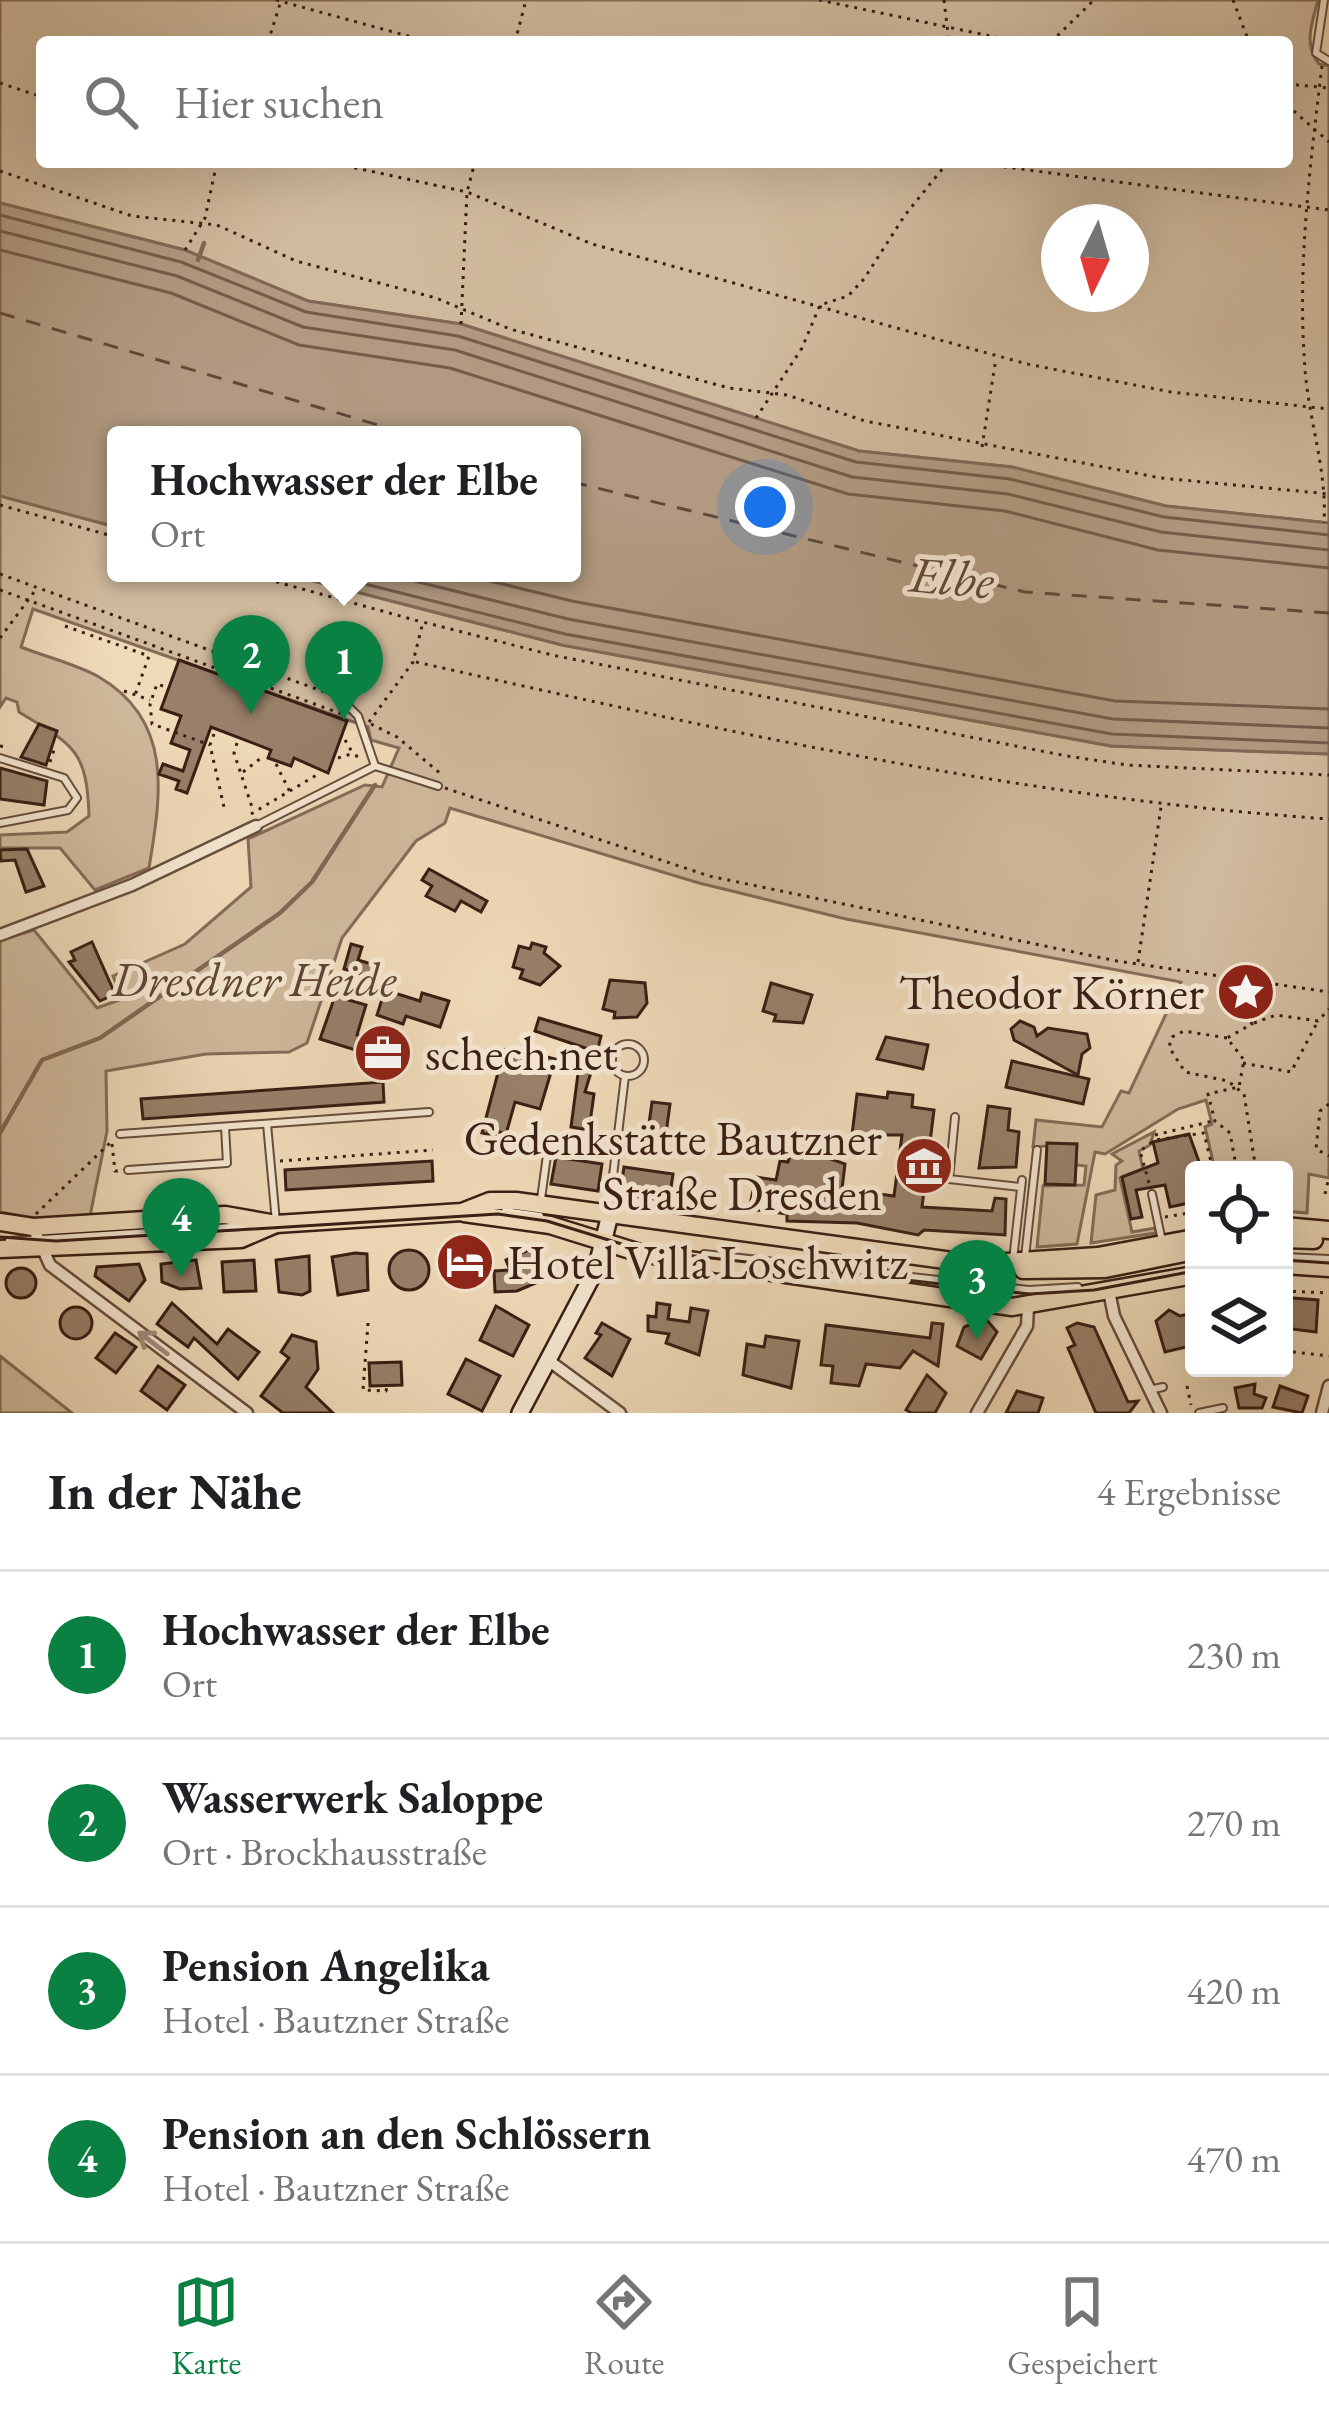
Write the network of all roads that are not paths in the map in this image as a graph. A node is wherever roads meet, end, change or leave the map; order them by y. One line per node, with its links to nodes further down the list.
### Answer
1 (1324, 0): 2 (lane)
2 (1326, 60)
3 (340, 698): 5 (lane)
4 (0, 758): 8 (lane)
5 (375, 766): 6 (lane); 7 (lane)
6 (438, 785)
7 (252, 819): 9 (street)
8 (0, 823)
9 (0, 934)
10 (625, 1076): 10 (lane); 22 (lane)
11 (429, 1112): 13 (lane)
12 (955, 1117): 32 (lane)
13 (267, 1124): 14 (lane); 24 (lane)
14 (225, 1127): 15 (lane); 18 (lane)
15 (119, 1135)
16 (567, 1138): 20 (lane)
17 (1037, 1150): 32 (lane)
18 (128, 1170)
19 (1152, 1194): 28 (lane)
20 (540, 1203): 21 (main road); 22 (main road)
21 (462, 1212): 24 (main road); 27 (main road)
22 (610, 1215): 27 (main road); 31 (main road)
23 (0, 1222): 25 (main road)
24 (276, 1224): 25 (lane); 25 (main road); 25 (main road)
25 (38, 1238): 29 (main road); 49 (street, one-way to 25)
26 (1185, 1240): 28 (main road)
27 (603, 1241): 36 (lane); 40 (main road); 43 (main road)
28 (1162, 1244): 32 (main road)
29 (0, 1246)
30 (1185, 1252): 34 (main road)
31 (917, 1255): 34 (main road); 37 (lane)
32 (1019, 1261): 34 (main road)
33 (1293, 1262): 35 (main road)
34 (974, 1264)
35 (1329, 1264)
36 (818, 1267): 37 (lane); 40 (lane)
37 (871, 1270): 42 (lane)
38 (1185, 1272): 42 (lane)
39 (1185, 1273): 41 (main road)
40 (783, 1274): 42 (main road)
41 (1108, 1291): 42 (main road); 46 (street)
42 (1031, 1298): 52 (street)
43 (548, 1360): 50 (main road); 51 (street)
44 (1329, 1386): 54 (street)
45 (1163, 1388): 46 (lane)
46 (1149, 1390): 53 (street)
47 (1223, 1408): 48 (lane)
48 (1196, 1411)
49 (247, 1413)
50 (520, 1413)
51 (620, 1413)
52 (977, 1413)
53 (1161, 1413)
54 (1322, 1413)

